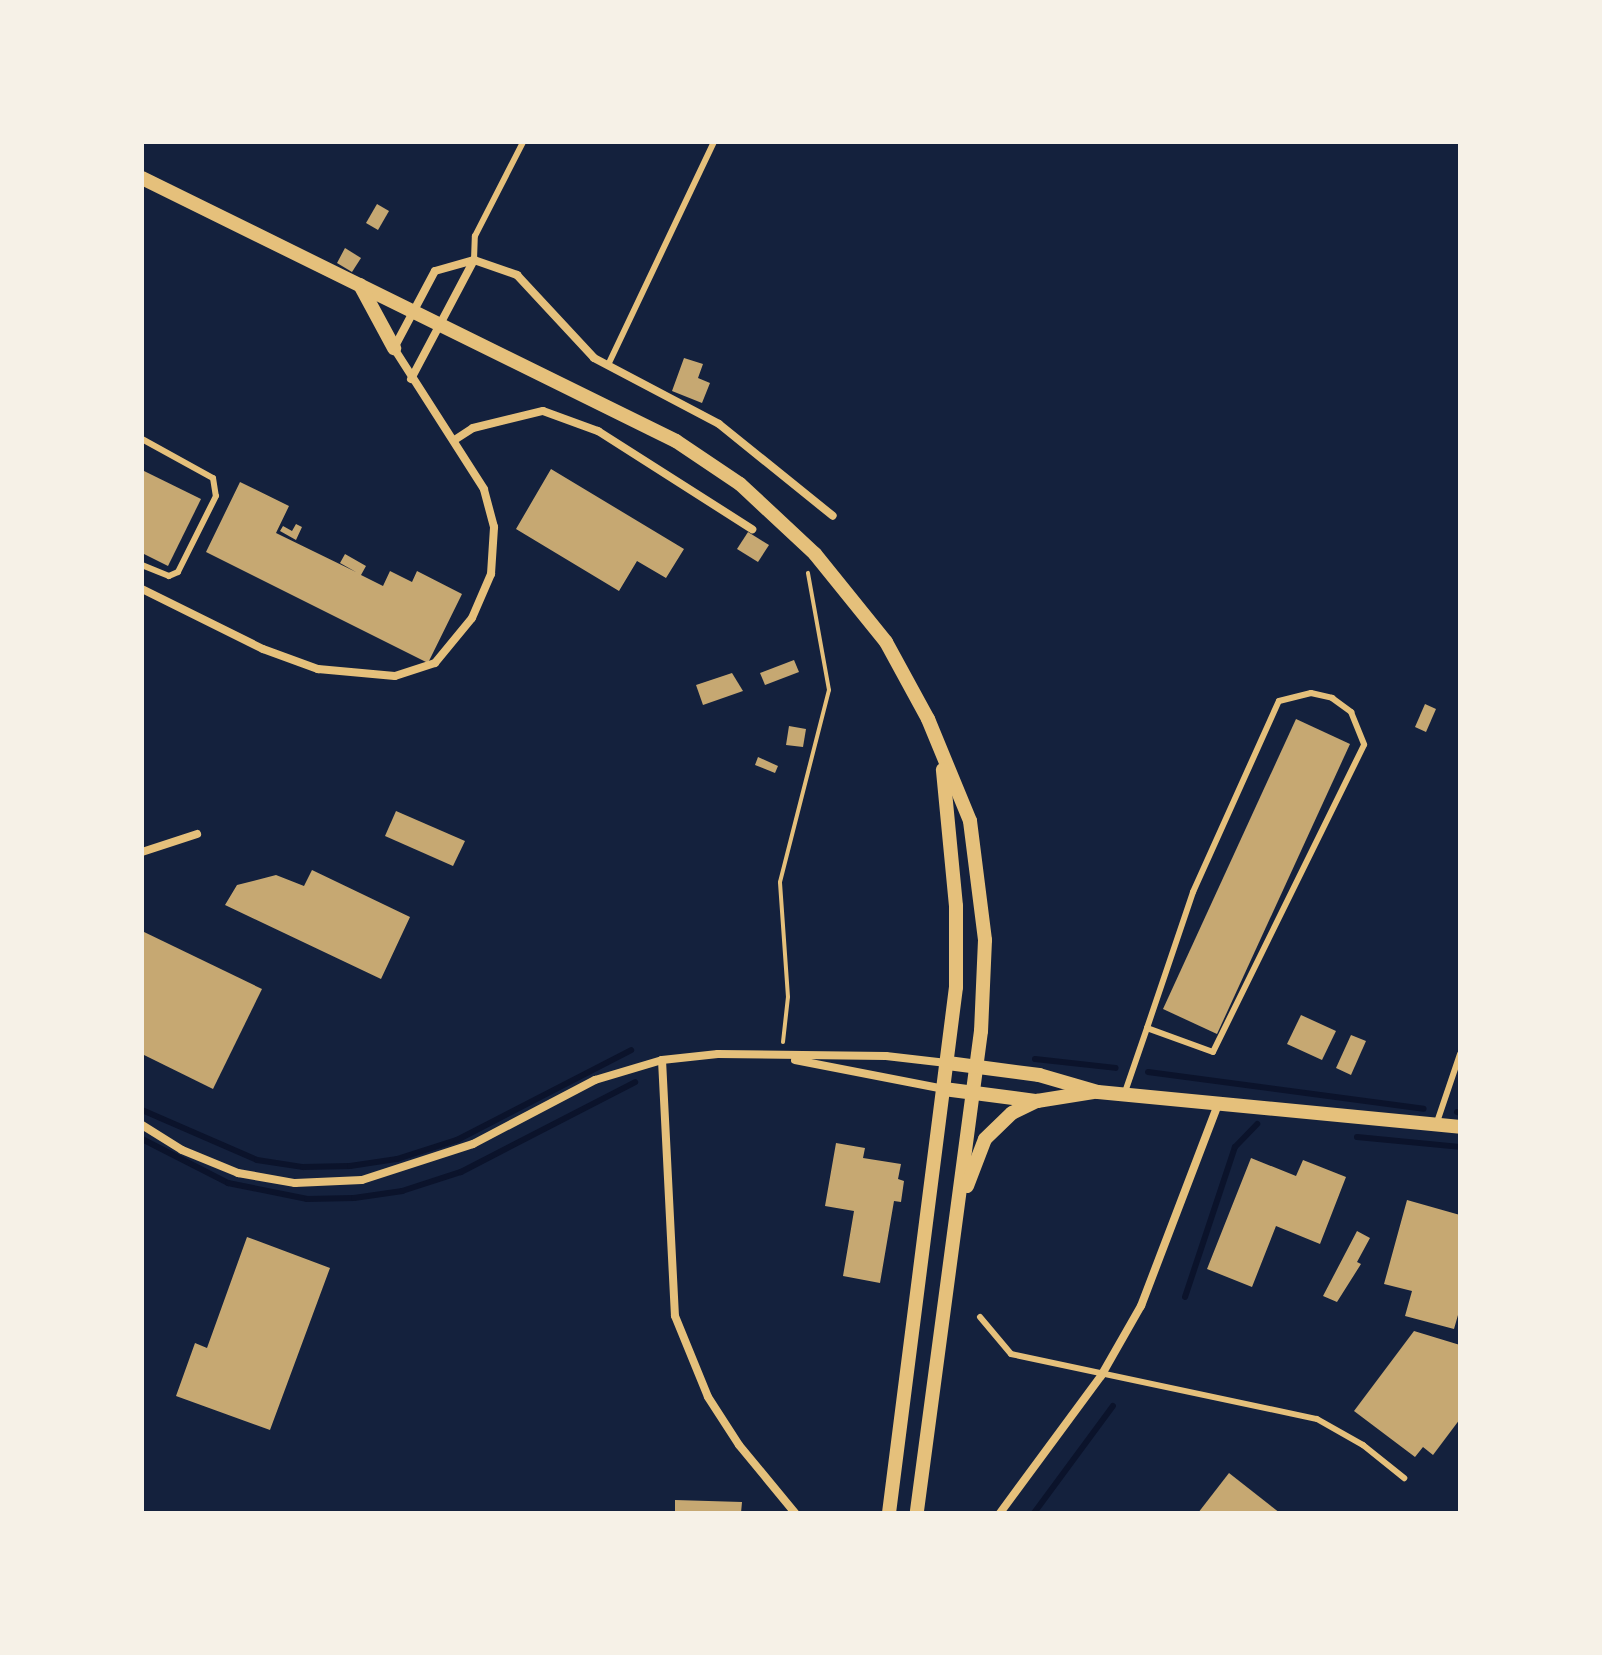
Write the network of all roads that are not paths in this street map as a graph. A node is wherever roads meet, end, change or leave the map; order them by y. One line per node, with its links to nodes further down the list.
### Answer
1 (523, 142): 4 (lane)
2 (714, 142): 9 (lane)
3 (142, 178): 5 (street)
4 (474, 260): 6 (street); 7 (street); 9 (street)
5 (360, 285): 6 (street); 8 (street)
6 (411, 309): 7 (street); 8 (street)
7 (440, 324): 10 (street); 17 (street)
8 (394, 348): 10 (street)
9 (608, 365): 13 (street)
10 (411, 379): 12 (street)
11 (142, 439): 15 (lane)
12 (456, 439): 14 (street); 16 (street)
13 (833, 516)
14 (752, 529)
15 (142, 565)
16 (142, 589)
17 (943, 760): 24 (street); 25 (street)
18 (197, 834): 19 (street)
19 (142, 852)
20 (1147, 1028): 20 (lane); 29 (lane)
21 (1460, 1054): 33 (lane)
22 (778, 1056): 23 (street); 24 (street); 26 (street)
23 (662, 1060): 32 (street); 39 (street)
24 (948, 1063): 25 (street); 26 (street)
25 (977, 1067): 27 (street); 28 (street)
26 (944, 1089): 28 (street); 40 (street)
27 (1098, 1092): 29 (street); 30 (street)
28 (973, 1093): 30 (street); 35 (street)
29 (1124, 1095): 31 (street)
30 (1037, 1101): 35 (street)
31 (1218, 1104): 33 (street); 37 (street)
32 (142, 1125)
33 (1436, 1125): 34 (street)
34 (1460, 1127)
35 (954, 1228): 41 (street)
36 (980, 1317): 37 (lane)
37 (1101, 1376): 38 (lane); 42 (street)
38 (1404, 1478)
39 (795, 1513)
40 (889, 1513)
41 (917, 1513)
42 (1000, 1513)

